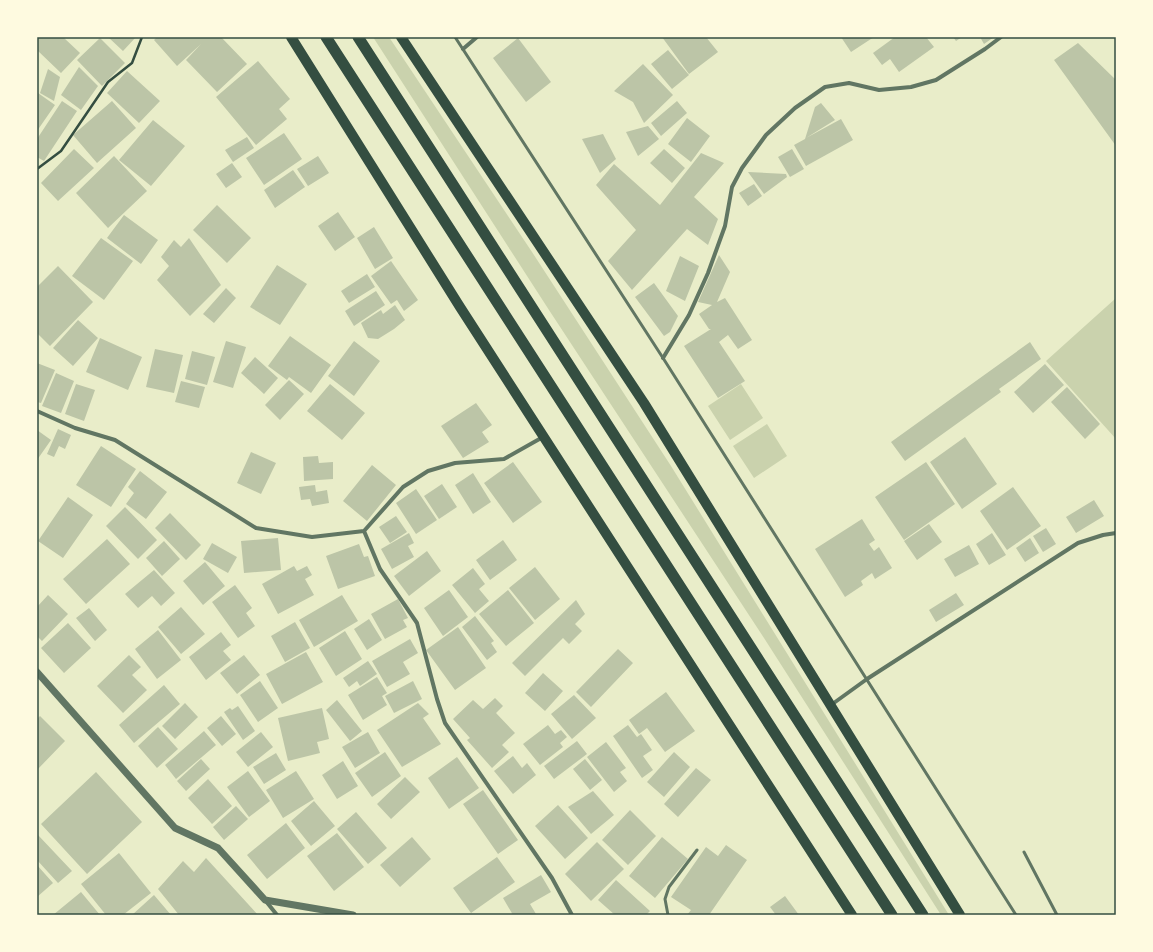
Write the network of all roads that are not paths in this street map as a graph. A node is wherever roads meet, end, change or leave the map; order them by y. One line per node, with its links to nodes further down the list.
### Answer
1 (291, 37): 11 (main road)
2 (326, 37): 25 (highway)
3 (358, 37): 26 (highway)
4 (401, 37): 16 (main road)
5 (455, 37): 8 (lane)
6 (477, 37): 8 (street)
7 (1001, 37): 9 (street)
8 (463, 49): 9 (lane)
9 (663, 358): 15 (lane)
10 (37, 411): 12 (street)
11 (544, 437): 12 (street); 24 (main road)
12 (364, 531): 22 (street)
13 (1116, 533): 15 (street)
14 (37, 672): 19 (street)
15 (867, 679): 16 (street); 28 (lane)
16 (831, 705): 27 (main road)
17 (697, 850): 23 (lane)
18 (1024, 852): 29 (lane)
19 (264, 900): 20 (street); 21 (street)
20 (277, 915)
21 (353, 915)
22 (572, 915)
23 (668, 915)
24 (852, 915)
25 (892, 915)
26 (923, 915)
27 (960, 915)
28 (1016, 915)
29 (1058, 915)

